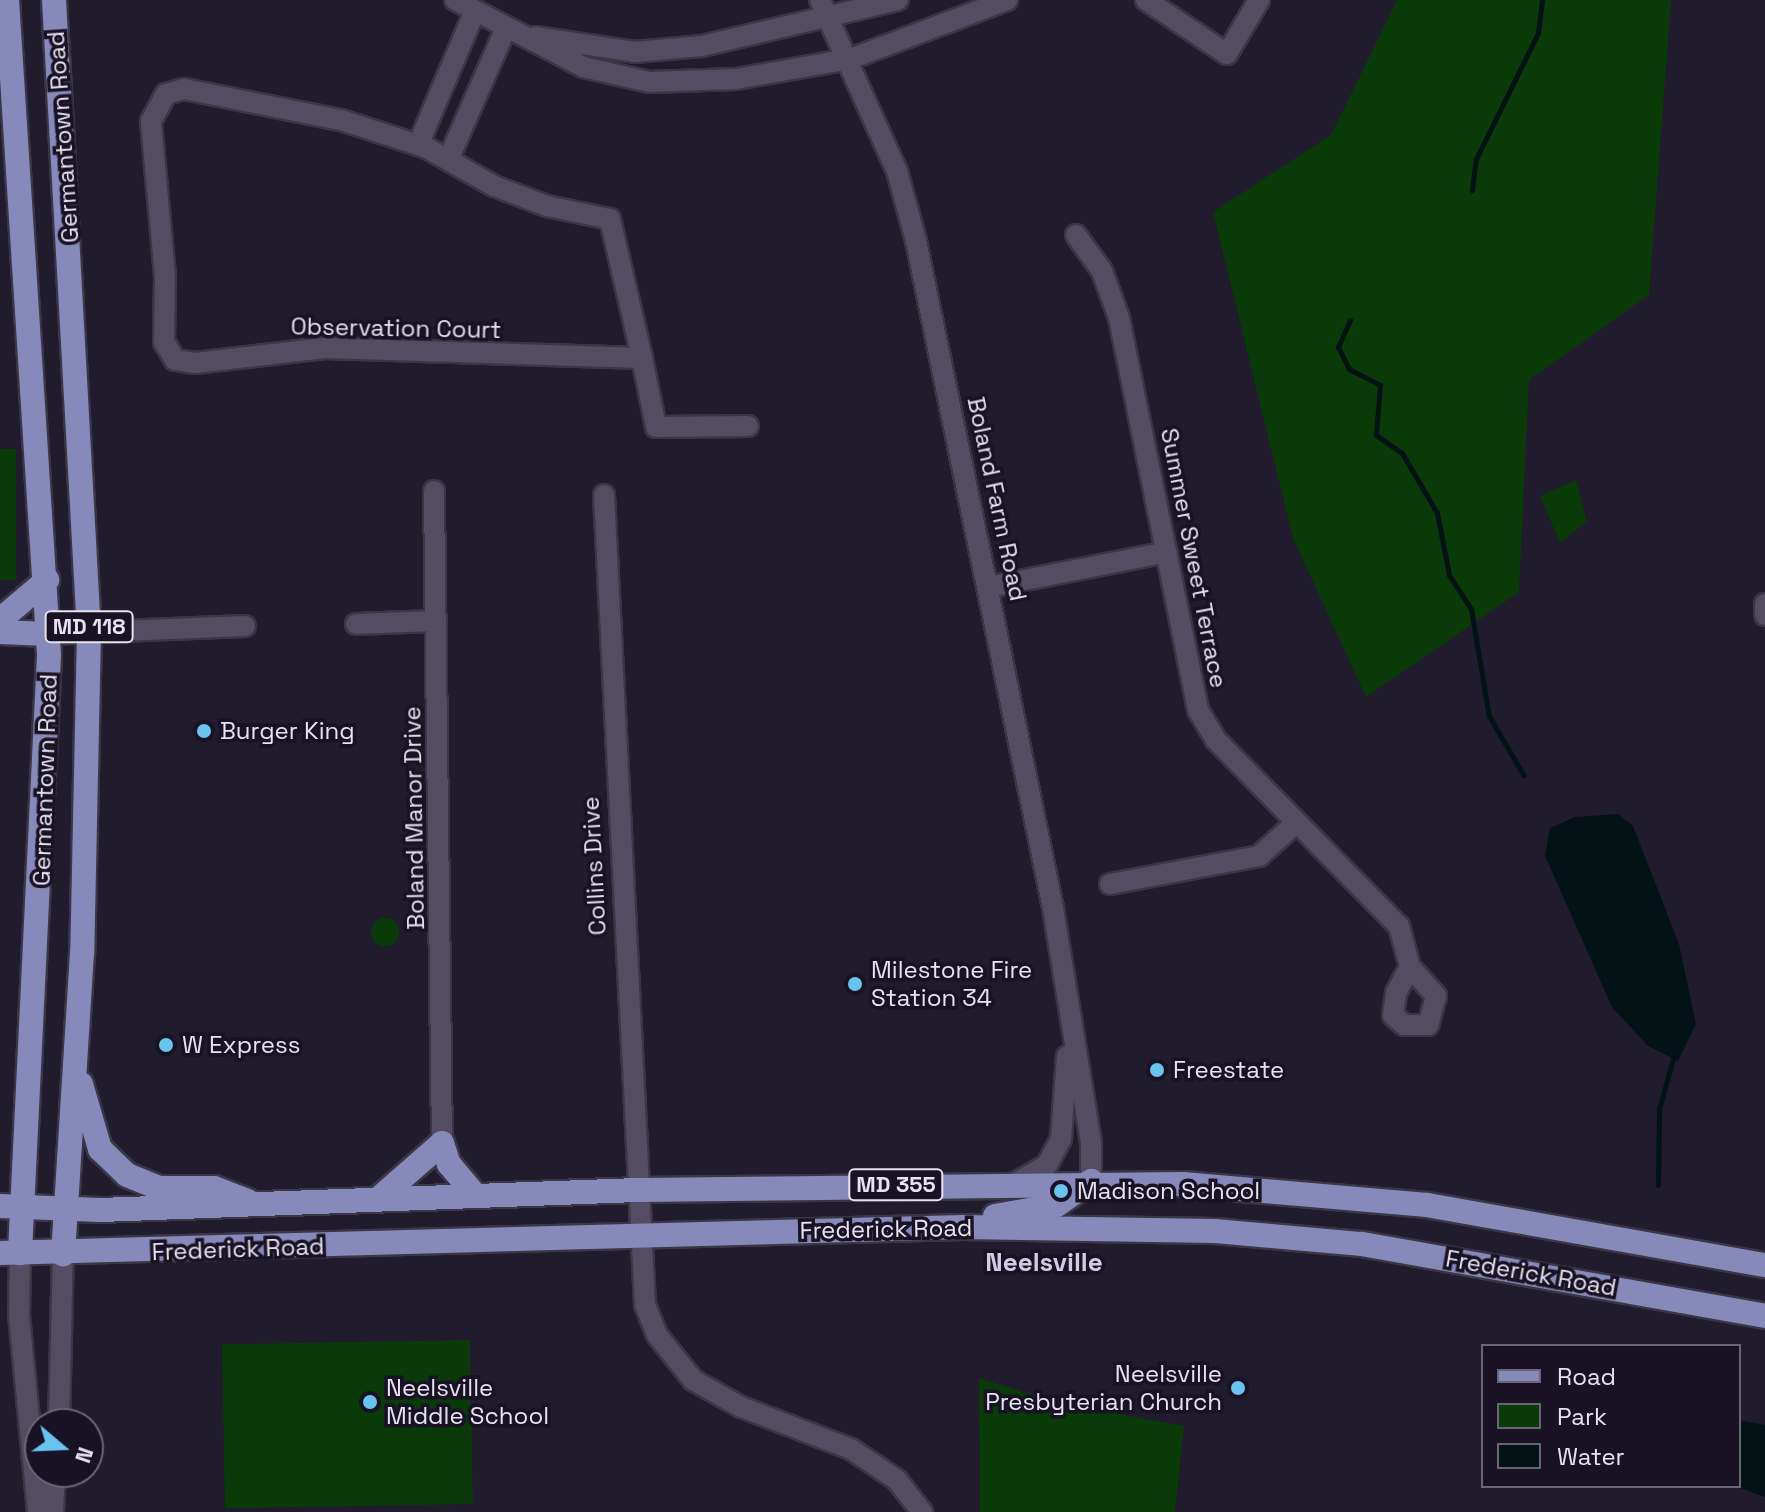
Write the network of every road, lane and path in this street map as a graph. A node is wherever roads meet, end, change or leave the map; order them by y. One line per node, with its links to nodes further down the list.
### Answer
1 (7, 0): 21 (main road, Germantown Road / MD 118)
2 (54, 0): 29 (main road, Germantown Road / MD 118)
3 (455, 0): 9 (street)
4 (820, 0): 10 (street, Boland Farm Road)
5 (898, 0): 10 (street)
6 (1007, 0): 12 (street)
7 (1146, 0): 8 (street)
8 (1259, 0)
9 (474, 13): 11 (street); 13 (street)
10 (831, 20): 11 (street); 12 (street, Boland Farm Road)
11 (514, 32): 12 (street); 14 (street)
12 (850, 59): 22 (street, Boland Farm Road)
13 (418, 145): 14 (street, Observation Court); 16 (street, Observation Court)
14 (448, 160): 16 (street, Observation Court)
15 (1076, 235): 20 (street, Summer Sweet Terrace)
16 (642, 358): 17 (street)
17 (748, 426)
18 (434, 491): 26 (street, Boland Manor Drive)
19 (604, 495): 40 (street, Collins Drive)
20 (1167, 552): 22 (street); 32 (street, Summer Sweet Terrace)
21 (47, 580): 25 (main road); 31 (main road, Germantown Road / MD 118)
22 (989, 587): 35 (street, Boland Farm Road)
23 (1765, 604): 24 (street)
24 (1765, 615)
25 (0, 620)
26 (434, 621): 27 (street); 37 (street, Boland Manor Drive)
27 (356, 624)
28 (245, 626): 29 (street)
29 (89, 631): 31 (street); 36 (main road, Germantown Road / MD 118)
30 (0, 632): 31 (main road)
31 (47, 634): 43 (main road, Germantown Road / MD 118)
32 (1296, 823): 33 (street); 34 (street, Summer Sweet Terrace)
33 (1110, 884)
34 (1410, 967)
35 (1070, 1024): 38 (street, Boland Farm Road); 39 (street, Boland Farm Road)
36 (76, 1061): 44 (main road); 45 (main road, Germantown Road / MD 118)
37 (442, 1143): 41 (main road); 42 (main road)
38 (1091, 1181): 39 (main road, Frederick Road / MD 355); 46 (main road); 50 (main road, Frederick Road / MD 355)
39 (1016, 1183): 40 (main road, Frederick Road / MD 355)
40 (639, 1190): 41 (main road, Frederick Road / MD 355); 47 (street, Collins Drive)
41 (475, 1195): 42 (main road, Frederick Road / MD 355)
42 (377, 1200): 44 (main road, Frederick Road / MD 355)
43 (10, 1206): 45 (main road, Frederick Road / MD 355); 48 (main road, Germantown Road / MD 118)
44 (261, 1206): 45 (main road, Frederick Road / MD 355)
45 (67, 1209): 49 (main road, Germantown Road / MD 118)
46 (963, 1227): 47 (main road, Frederick Road / MD 355); 51 (main road, Frederick Road / MD 355)
47 (640, 1235): 49 (main road, Frederick Road / MD 355); 56 (street, Collins Drive)
48 (10, 1253): 49 (main road, Frederick Road / MD 355); 54 (street, Germantown Road)
49 (63, 1254): 52 (street, Germantown Road)
50 (1765, 1265)
51 (1765, 1316)
52 (59, 1408)
53 (54, 1488): 55 (street)
54 (38, 1512)
55 (53, 1512)
56 (922, 1512)

